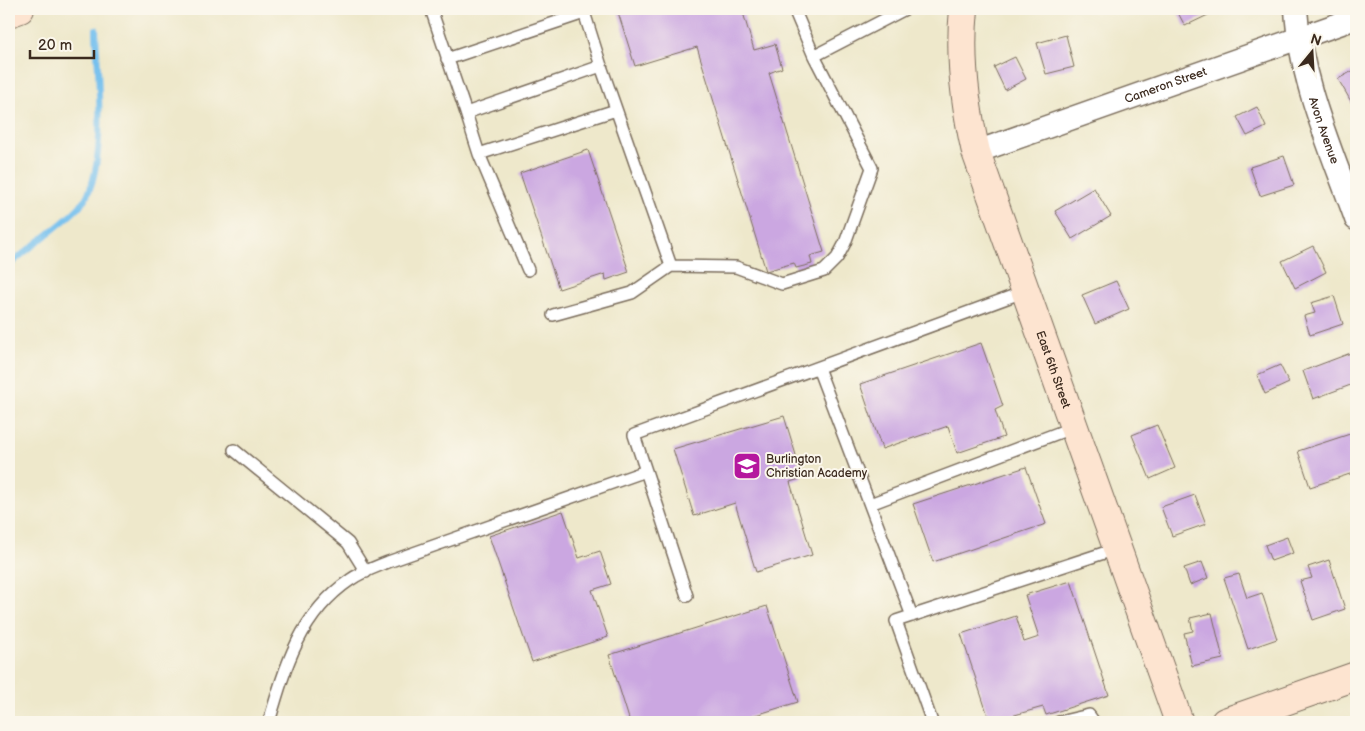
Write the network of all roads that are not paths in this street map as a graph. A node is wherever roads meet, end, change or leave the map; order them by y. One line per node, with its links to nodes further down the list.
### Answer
1 (20, 9): 8 (street)
2 (431, 9): 12 (lane)
3 (794, 9): 11 (lane)
4 (905, 9): 11 (lane)
5 (964, 9): 16 (street, East 6th Street)
6 (1296, 9): 10 (street, Avon Avenue)
7 (583, 11): 12 (lane); 13 (lane)
8 (9, 13)
9 (1356, 18): 10 (street, Cameron Street)
10 (1298, 37): 16 (street, Cameron Street); 18 (street, Avon Avenue)
11 (814, 56): 19 (lane)
12 (447, 59): 15 (lane)
13 (601, 66): 14 (lane); 15 (lane)
14 (616, 110): 17 (lane); 19 (lane)
15 (466, 113): 17 (lane)
16 (976, 152): 21 (street, East 6th Street)
17 (479, 154): 20 (lane)
18 (1356, 219)
19 (671, 266): 22 (lane)
20 (528, 270)
21 (1026, 291): 23 (lane); 24 (street, East 6th Street)
22 (553, 315)
23 (818, 368): 26 (lane); 27 (lane)
24 (1074, 428): 27 (lane); 28 (street, East 6th Street)
25 (234, 450): 29 (lane)
26 (646, 471): 29 (lane); 30 (lane)
27 (870, 504): 31 (lane)
28 (1116, 549): 31 (lane); 37 (street, East 6th Street)
29 (366, 572): 33 (lane)
30 (688, 596)
31 (912, 616): 34 (lane)
32 (1356, 676): 38 (street)
33 (269, 722)
34 (932, 722)
35 (1059, 722): 36 (lane)
36 (1094, 722)
37 (1179, 722)
38 (1225, 722)

